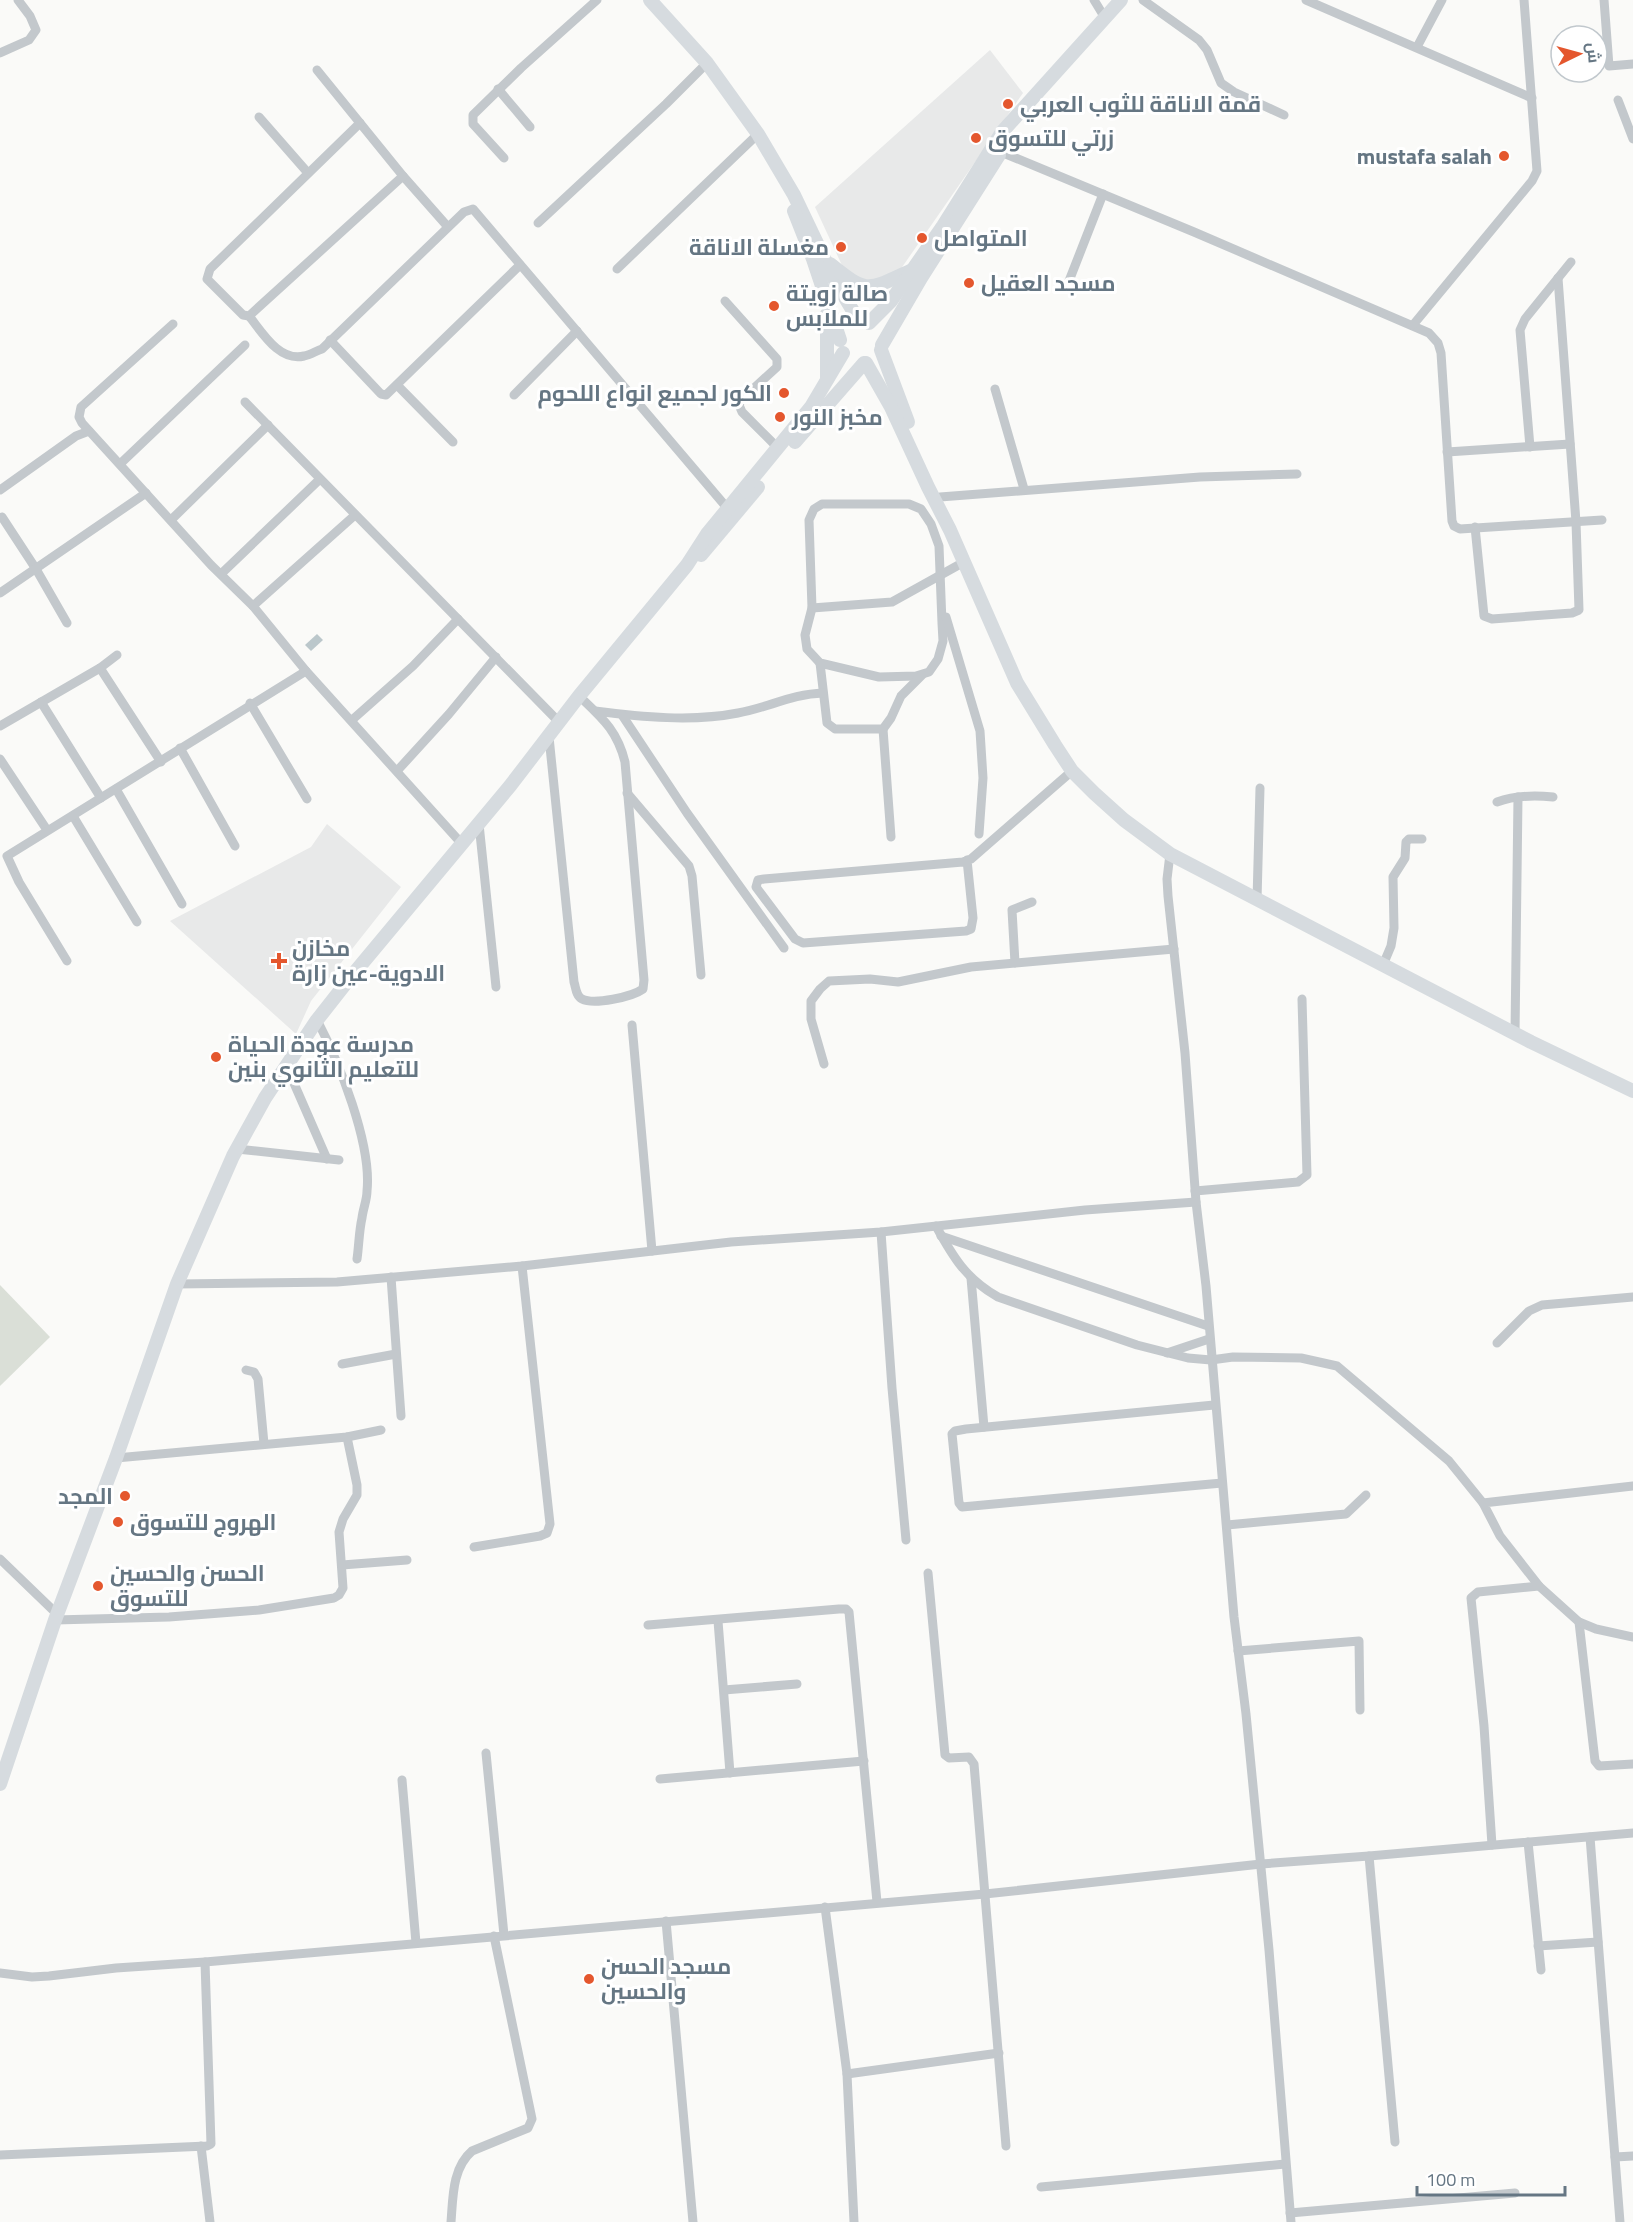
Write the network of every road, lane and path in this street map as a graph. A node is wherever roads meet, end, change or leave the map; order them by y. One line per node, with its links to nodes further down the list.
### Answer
1 (18, 0): 13 (street)
2 (597, 0): 17 (street)
3 (650, 0): 14 (main road)
4 (1094, 0): 11 (street)
5 (1121, 0): 11 (main road)
6 (1143, 0): 21 (street)
7 (1306, 0): 12 (street)
8 (1442, 0): 12 (street)
9 (1524, 0): 18 (street)
10 (1604, 0): 15 (street)
11 (1105, 18): 20 (main road)
12 (1417, 47): 18 (street)
13 (0, 53)
14 (707, 63): 25 (main road); 33 (street)
15 (1633, 64)
16 (317, 70): 23 (street)
17 (498, 89): 24 (street); 28 (street)
18 (1532, 98): 47 (street)
19 (1618, 100): 26 (street)
20 (1021, 114): 27 (main road); 39 (main road)
21 (1284, 115)
22 (259, 117): 29 (street)
23 (360, 123): 29 (street); 31 (street)
24 (530, 127)
25 (758, 134): 30 (main road); 38 (street)
26 (1633, 139)
27 (1000, 152): 32 (street); 52 (main road)
28 (504, 158)
29 (308, 173): 44 (street)
30 (783, 175): 35 (main road); 42 (main road)
31 (403, 176): 34 (street); 44 (street)
32 (1103, 194): 41 (street); 47 (street)
33 (538, 223)
34 (448, 227): 37 (street); 49 (street)
35 (826, 261): 39 (main road); 45 (main road)
36 (1571, 262): 40 (street)
37 (520, 265): 48 (street); 55 (street)
38 (617, 269)
39 (912, 270): 45 (main road)
40 (1558, 278): 62 (street); 63 (street)
41 (1069, 281)
42 (824, 291): 51 (main road); 54 (main road)
43 (725, 301): 64 (street)
44 (249, 316): 49 (street)
45 (864, 322): 51 (main road); 52 (main road)
46 (173, 324): 60 (street)
47 (1413, 325): 65 (street)
48 (577, 331): 57 (street); 73 (street)
49 (330, 340): 55 (street)
50 (245, 345): 66 (street)
51 (842, 346): 53 (main road); 54 (main road)
52 (882, 348): 53 (main road); 72 (main road)
53 (865, 363): 80 (main road); 82 (main road)
54 (826, 384): 64 (main road)
55 (398, 385): 61 (street)
56 (994, 389): 69 (street)
57 (514, 395)
58 (245, 402): 59 (street)
59 (268, 425): 68 (street); 76 (street)
60 (89, 431): 66 (street); 70 (street)
61 (453, 442)
62 (1570, 444): 63 (street); 78 (street)
63 (1530, 447): 65 (street)
64 (778, 448): 73 (main road)
65 (1447, 452): 79 (street)
66 (120, 464): 71 (street)
67 (1297, 474): 69 (street)
68 (320, 479): 74 (street); 84 (street)
69 (1024, 489): 72 (street)
70 (0, 490)
71 (146, 493): 76 (street); 83 (street)
72 (940, 497): 80 (main road)
73 (728, 509): 82 (main road)
74 (355, 515): 88 (street); 90 (street)
75 (2, 517): 83 (street)
76 (171, 520): 84 (street)
77 (1602, 520): 78 (street)
78 (1576, 522): 79 (street); 79 (street)
79 (1475, 527)
80 (950, 530): 81 (main road)
81 (964, 562): 85 (street); 113 (main road)
82 (687, 565): 99 (main road)
83 (36, 569): 86 (street); 91 (street)
84 (221, 574): 88 (street)
85 (940, 576): 87 (street); 89 (street); 89 (street)
86 (0, 593)
87 (941, 604): 97 (street); 125 (street)
88 (253, 606): 96 (street)
89 (812, 608): 94 (street)
90 (458, 619): 93 (street); 104 (street)
91 (67, 623)
92 (117, 655): 95 (street)
93 (496, 657): 105 (street); 112 (street)
94 (820, 663): 97 (street); 98 (street)
95 (100, 668): 100 (street); 111 (street)
96 (306, 671): 101 (street); 104 (street)
97 (924, 673): 107 (street)
98 (823, 693): 103 (street); 107 (street)
99 (579, 696): 102 (street); 105 (main road)
100 (41, 702): 106 (street); 118 (street)
101 (250, 703): 109 (street); 120 (street)
102 (596, 711): 103 (street); 116 (street)
103 (622, 715): 137 (street)
104 (352, 720): 112 (street)
105 (560, 722): 108 (main road)
106 (0, 726)
107 (883, 729): 126 (street)
108 (549, 736): 116 (street); 123 (main road)
109 (180, 748): 111 (street); 129 (street)
110 (0, 759): 124 (street)
111 (161, 762): 115 (street)
112 (397, 771): 128 (street)
113 (1072, 771): 130 (main road); 132 (street)
114 (1260, 788): 133 (street)
115 (116, 789): 118 (street); 135 (street)
116 (627, 793): 142 (street)
117 (1518, 797): 119 (street); 121 (street); 147 (street)
118 (101, 798): 122 (street)
119 (1553, 798)
120 (307, 799)
121 (1497, 802)
122 (73, 816): 124 (street); 136 (street)
123 (479, 824): 128 (main road); 143 (street)
124 (47, 830): 131 (street)
125 (979, 834)
126 (891, 837)
127 (1422, 839): 141 (street)
128 (462, 844): 145 (main road)
129 (236, 846)
130 (1170, 854): 133 (main road); 138 (street)
131 (3, 856): 139 (street)
132 (967, 860): 132 (street)
133 (1257, 900): 141 (main road)
134 (1032, 902): 140 (street)
135 (182, 904)
136 (137, 922)
137 (784, 948)
138 (1174, 949): 140 (street); 154 (street)
139 (67, 961)
140 (1015, 963): 148 (street)
141 (1383, 965): 147 (main road)
142 (701, 975)
143 (496, 987)
144 (1302, 999): 154 (street)
145 (317, 1020): 149 (main road); 160 (street)
146 (632, 1025): 159 (street)
147 (1515, 1034): 150 (main road)
148 (824, 1064)
149 (285, 1065): 151 (main road); 152 (street)
150 (1633, 1091)
151 (237, 1149): 152 (street); 164 (main road)
152 (327, 1159): 153 (street)
153 (339, 1160)
154 (1195, 1191): 155 (street)
155 (1196, 1202): 156 (street); 166 (street)
156 (936, 1226): 157 (street); 158 (street)
157 (881, 1232): 159 (street); 186 (street)
158 (941, 1236): 163 (street); 166 (street)
159 (652, 1251): 161 (street)
160 (357, 1259)
161 (522, 1266): 162 (street); 187 (street)
162 (392, 1277): 164 (street); 170 (street)
163 (971, 1278): 169 (street); 176 (street)
164 (177, 1284): 180 (main road)
165 (1633, 1297): 168 (street)
166 (1208, 1326): 167 (street)
167 (1209, 1339): 169 (street); 171 (street)
168 (1497, 1343)
169 (1167, 1353): 171 (street)
170 (396, 1354): 172 (street); 175 (street)
171 (1211, 1360): 174 (street); 184 (street)
172 (342, 1364)
173 (246, 1370): 179 (street)
174 (1214, 1405): 176 (street); 181 (street)
175 (400, 1416)
176 (984, 1427): 181 (street)
177 (381, 1430): 178 (street)
178 (347, 1437): 179 (street); 190 (street)
179 (264, 1444): 180 (street)
180 (116, 1458): 193 (main road)
181 (1222, 1483): 185 (street)
182 (1633, 1486): 184 (street)
183 (1366, 1494): 185 (street)
184 (1483, 1503): 192 (street)
185 (1227, 1525): 198 (street)
186 (906, 1540)
187 (474, 1546)
188 (0, 1559): 193 (street)
189 (407, 1560): 190 (street)
190 (342, 1565): 193 (street)
191 (928, 1573): 215 (street)
192 (1539, 1586): 195 (street); 212 (street)
193 (56, 1617): 208 (main road)
194 (718, 1621): 196 (street); 200 (street); 203 (street)
195 (1579, 1622): 197 (street); 204 (street)
196 (648, 1625)
197 (1633, 1637)
198 (1238, 1651): 201 (street); 214 (street)
199 (797, 1684): 200 (street)
200 (724, 1690): 205 (street)
201 (1360, 1710)
202 (486, 1753): 219 (street)
203 (864, 1761): 205 (street); 216 (street)
204 (1633, 1764)
205 (730, 1773): 206 (street)
206 (660, 1779)
207 (402, 1780): 221 (street)
208 (0, 1784)
209 (1633, 1833): 210 (street)
210 (1590, 1837): 211 (street); 220 (street)
211 (1528, 1842): 212 (street); 222 (street)
212 (1492, 1845): 213 (street)
213 (1369, 1856): 214 (street); 228 (street)
214 (1261, 1864): 215 (street); 234 (street)
215 (986, 1894): 216 (street); 226 (street)
216 (877, 1902): 217 (street)
217 (825, 1907): 218 (street); 227 (street)
218 (666, 1921): 219 (street); 240 (street)
219 (499, 1935): 221 (street); 239 (street)
220 (1598, 1942): 222 (street); 233 (street)
221 (416, 1943): 223 (street)
222 (1538, 1946): 224 (street)
223 (205, 1962): 225 (street); 229 (street)
224 (1541, 1970)
225 (0, 1973)
226 (999, 2054): 227 (street); 230 (street)
227 (847, 2074): 241 (street)
228 (1395, 2142)
229 (201, 2146): 231 (street); 238 (street)
230 (1006, 2146)
231 (0, 2156)
232 (1633, 2156): 233 (street)
233 (1615, 2157): 242 (street)
234 (1285, 2164): 235 (street); 237 (street)
235 (1041, 2187)
236 (1515, 2193): 237 (street)
237 (1291, 2218)
238 (210, 2222)
239 (451, 2222)
240 (693, 2222)
241 (854, 2222)
242 (1620, 2222)

